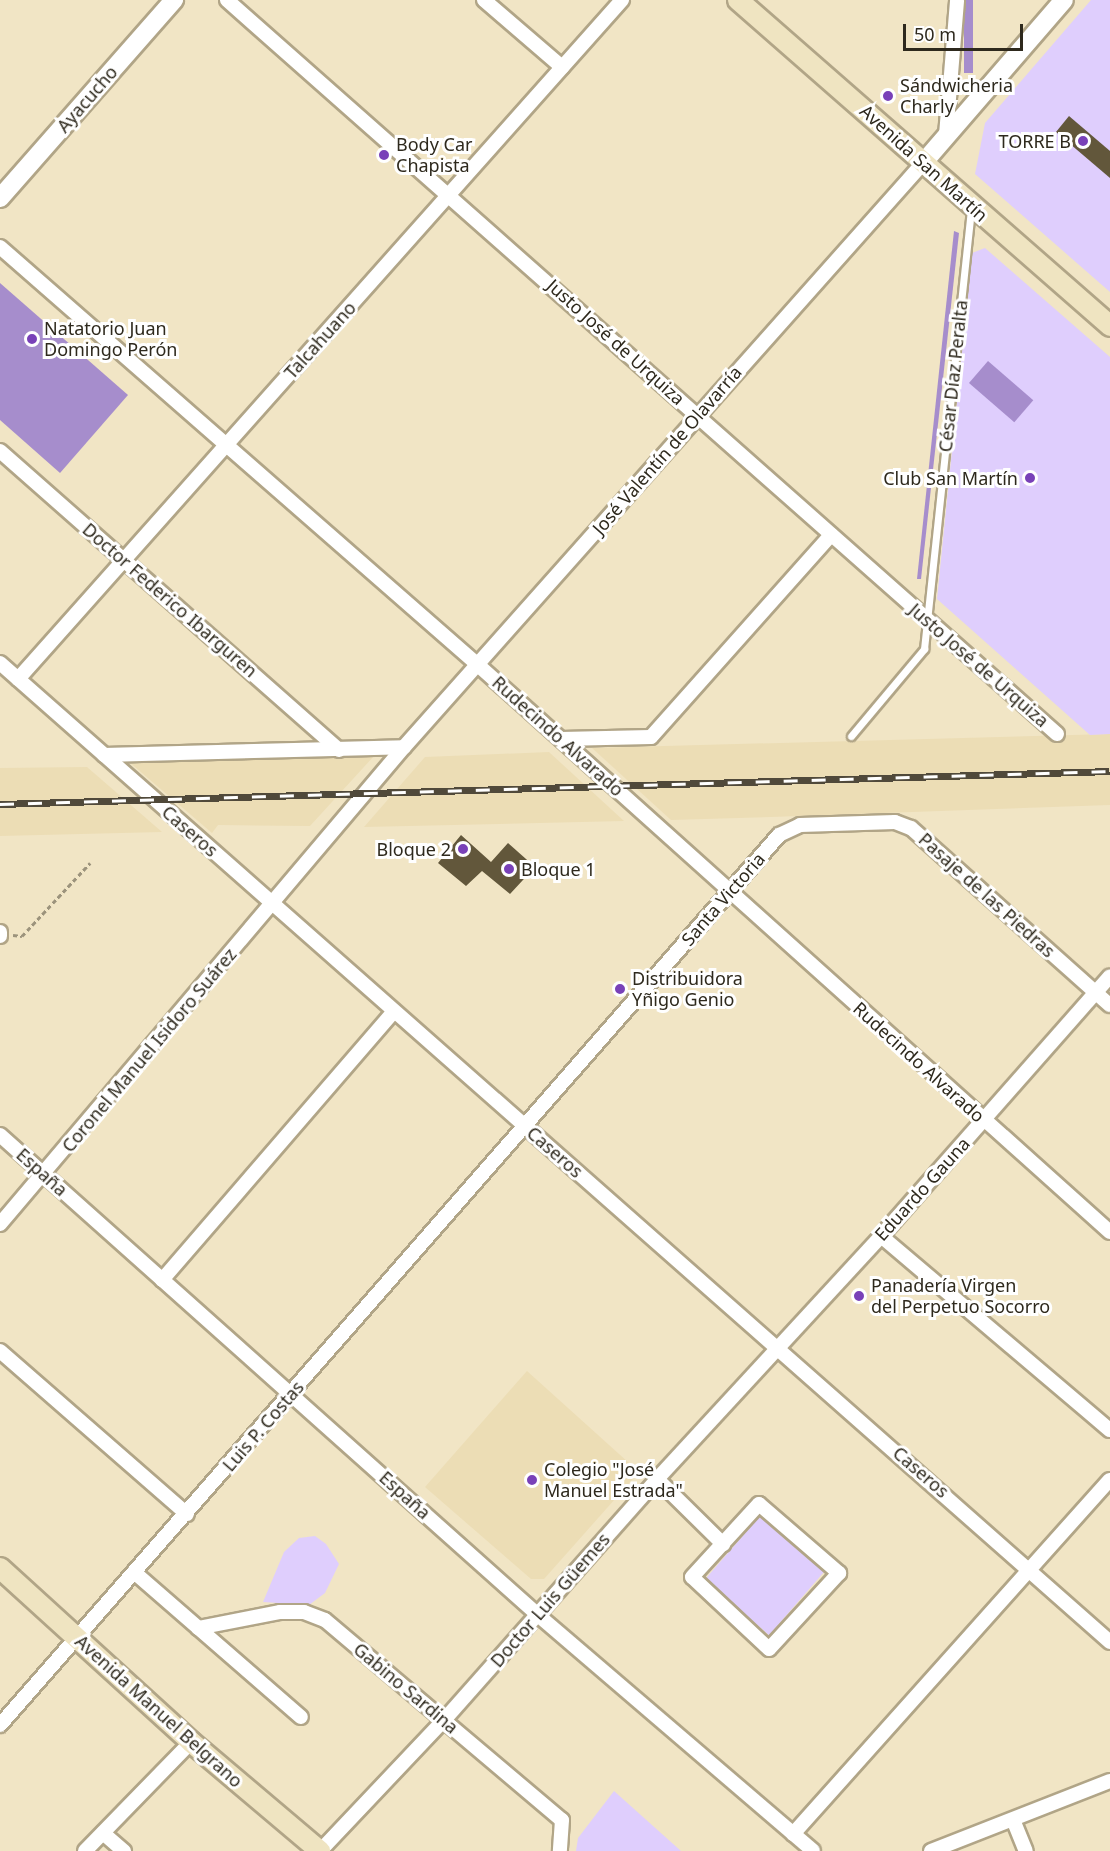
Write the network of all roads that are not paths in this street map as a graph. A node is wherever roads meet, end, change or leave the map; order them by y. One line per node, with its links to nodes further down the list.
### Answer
1 (174, 0): 12 (street, Ayacucho)
2 (227, 0): 11 (street, Justo José de Urquiza)
3 (484, 0): 8 (street)
4 (622, 0): 8 (street, Talcahuano)
5 (738, 0): 10 (main road, Avenida San Martín)
6 (957, 0): 9 (street)
7 (1064, 0): 9 (street, José Valentín de Olavarría)
8 (562, 67): 11 (street, Talcahuano)
9 (946, 135): 10 (street, José Valentín de Olavarría)
10 (924, 162): 13 (main road, Avenida San Martín); 16 (street, José Valentín de Olavarría)
11 (450, 195): 16 (street, Justo José de Urquiza); 17 (street, Talcahuano)
12 (0, 198)
13 (972, 206): 15 (main road, Avenida San Martín); 21 (lane, César Díaz Peralta)
14 (0, 247): 17 (street, Rudecindo Alvarado)
15 (1110, 326)
16 (697, 414): 19 (street, Justo José de Urquiza); 23 (street, José Valentín de Olavarría)
17 (226, 444): 20 (street, Talcahuano); 23 (street, Rudecindo Alvarado)
18 (0, 451): 20 (street, Doctor Federico Ibarguren)
19 (831, 535): 21 (street, Justo José de Urquiza); 27 (street)
20 (124, 560): 24 (street, Talcahuano); 29 (street, Doctor Federico Ibarguren)
21 (927, 619): 25 (street, Justo José de Urquiza); 26 (lane, César Díaz Peralta)
22 (0, 663): 24 (street, Caseros)
23 (478, 665): 27 (street, Rudecindo Alvarado); 28 (street, José Valentín de Olavarría)
24 (18, 679): 30 (street, Caseros)
25 (1057, 734)
26 (851, 736)
27 (561, 739): 32 (street, Rudecindo Alvarado)
28 (404, 747): 29 (street); 33 (street, José Valentín de Olavarría)
29 (339, 750): 30 (street)
30 (104, 755): 33 (street, Caseros)
31 (779, 835): 32 (street, Santa Victoria); 35 (street, Pasaje de las Piedras)
32 (729, 892): 38 (street, Rudecindo Alvarado); 39 (street, Santa Victoria)
33 (273, 903): 37 (street, Caseros); 41 (street, Coronel Manuel Isidoro Suárez)
34 (1110, 976): 35 (street, Eduardo Gauna)
35 (1096, 992): 36 (street, Pasaje de las Piedras); 38 (street, Eduardo Gauna)
36 (1110, 1005)
37 (394, 1011): 39 (street, Caseros); 45 (street)
38 (984, 1119): 43 (street, Rudecindo Alvarado); 44 (street, Eduardo Gauna)
39 (527, 1127): 46 (street, Caseros); 48 (street, Luis P. Costas)
40 (0, 1135): 41 (street, España)
41 (44, 1174): 42 (street, Coronel Manuel Isidoro Suárez); 45 (street, España)
42 (0, 1224)
43 (1110, 1232)
44 (881, 1236): 46 (street, Eduardo Gauna); 49 (street)
45 (162, 1280): 48 (street, España)
46 (778, 1346): 50 (street, Doctor Luis Güemes); 55 (street, Caseros)
47 (0, 1351): 52 (street)
48 (291, 1392): 52 (street, Luis P. Costas); 57 (street, España)
49 (1110, 1430)
50 (657, 1479): 53 (street); 57 (street, Doctor Luis Güemes)
51 (1110, 1480): 55 (street)
52 (187, 1514): 56 (street, Luis P. Costas)
53 (723, 1544): 53 (street)
54 (0, 1568): 59 (main road, Avenida Manuel Belgrano)
55 (1032, 1570): 60 (street, Caseros); 68 (street)
56 (134, 1572): 58 (street); 59 (street, Luis P. Costas)
57 (538, 1615): 62 (street, Doctor Luis Güemes); 68 (street, España)
58 (198, 1628): 61 (street); 62 (street, Gabino Sardina)
59 (78, 1639): 63 (street, Luis P. Costas); 64 (main road, Avenida Manuel Belgrano)
60 (1110, 1642)
61 (301, 1716)
62 (445, 1719): 71 (street, Doctor Luis Güemes); 72 (street, Gabino Sardina)
63 (0, 1725)
64 (191, 1742): 67 (street); 71 (main road, Avenida Manuel Belgrano)
65 (1110, 1781): 66 (street)
66 (1014, 1822): 74 (street); 75 (street)
67 (103, 1833): 69 (street); 70 (street)
68 (793, 1834): 73 (street, España)
69 (85, 1851)
70 (124, 1851)
71 (320, 1851)
72 (560, 1851)
73 (813, 1851)
74 (931, 1851)
75 (1026, 1851)

